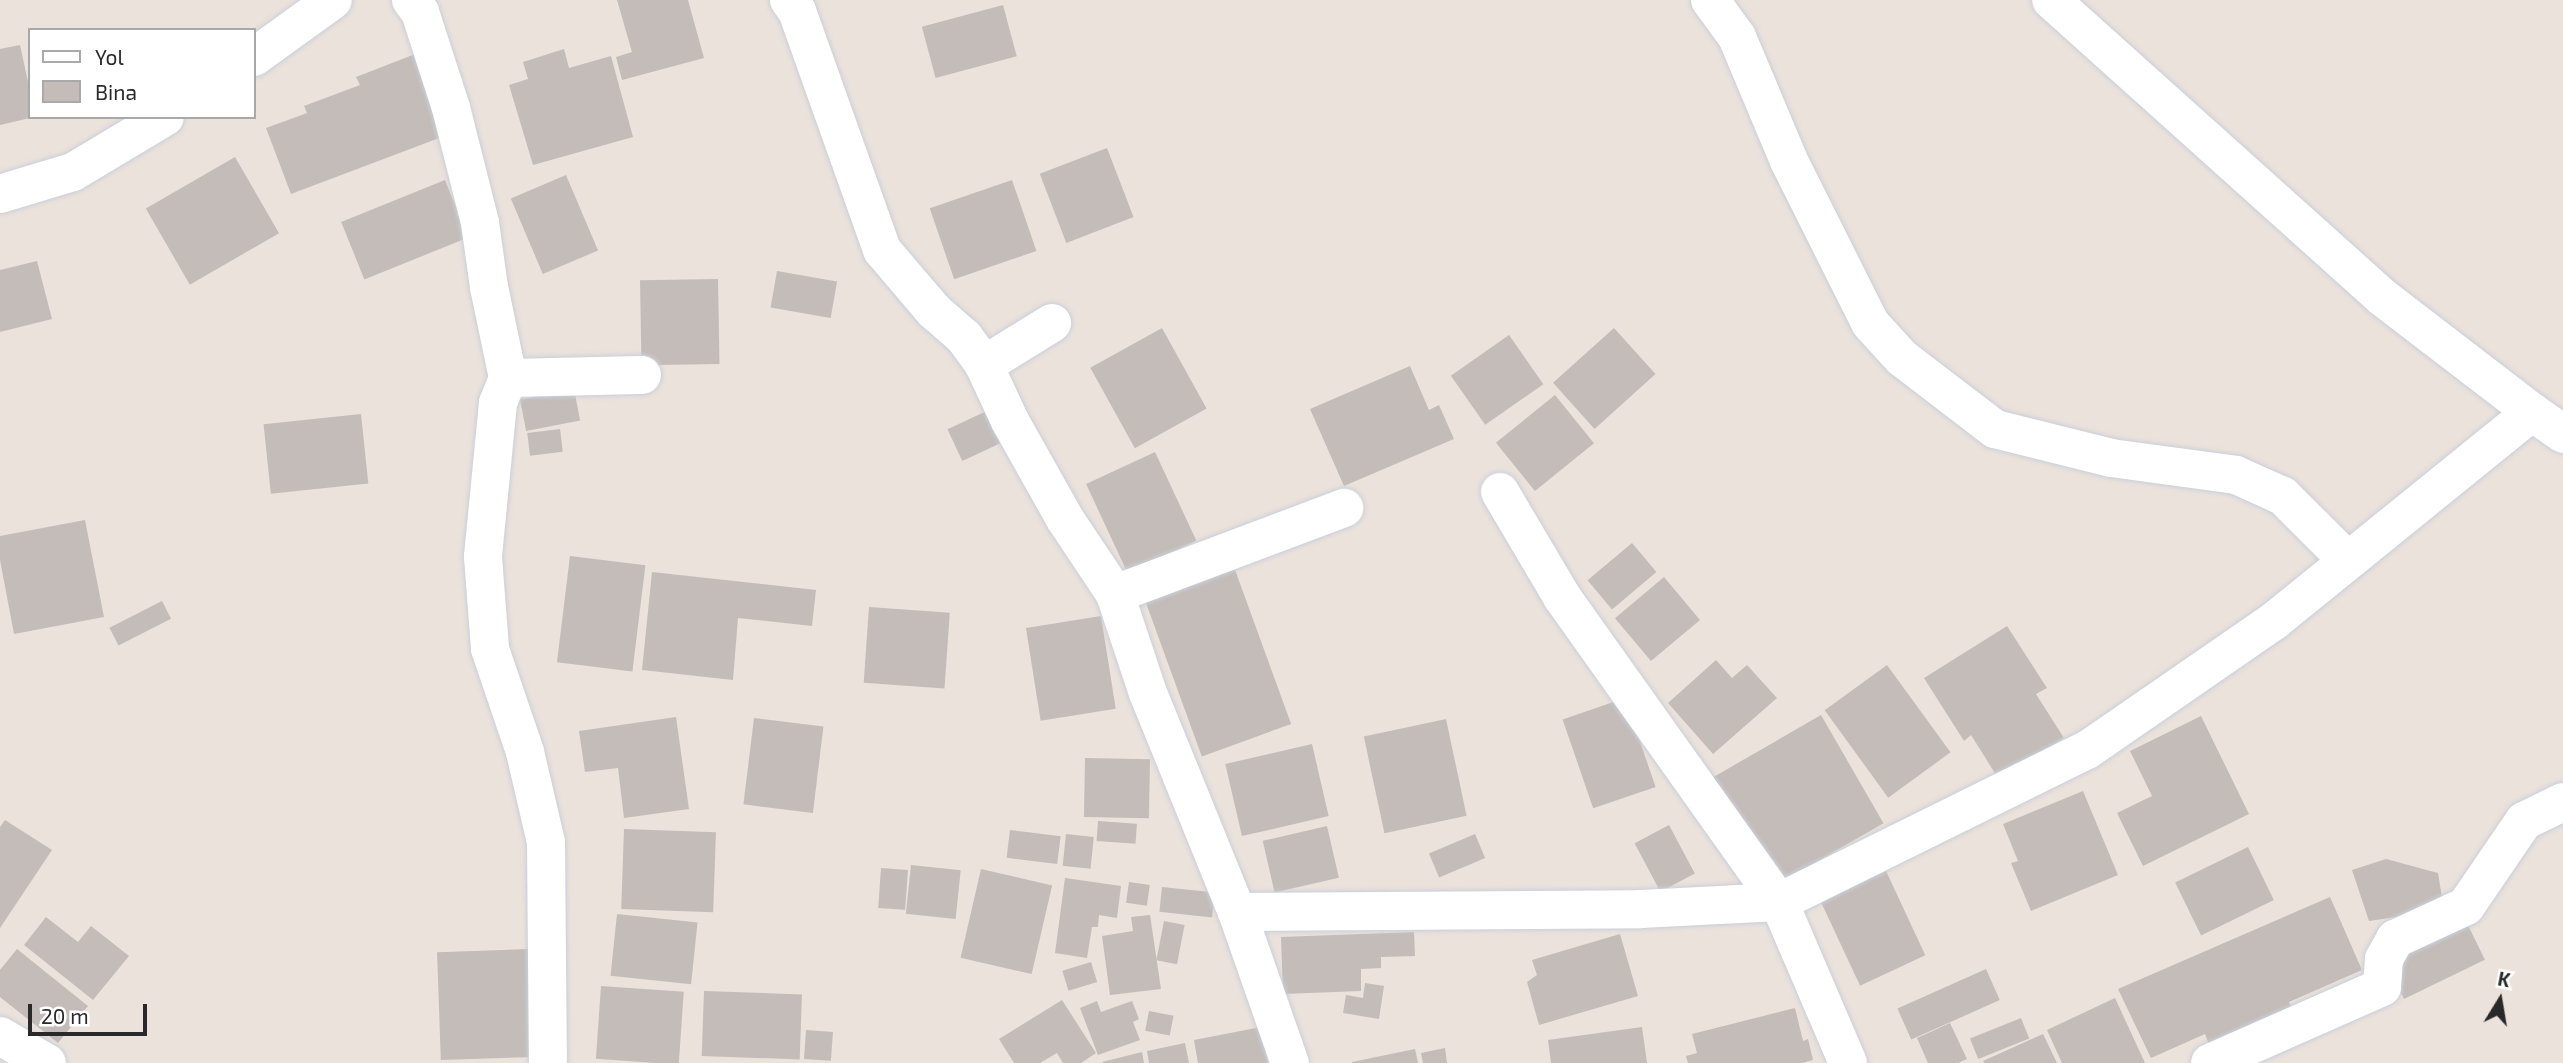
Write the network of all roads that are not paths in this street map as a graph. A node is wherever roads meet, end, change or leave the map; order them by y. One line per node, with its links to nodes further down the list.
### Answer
1 (333, 0): 6 (street)
2 (411, 0): 12 (street)
3 (789, 0): 10 (street)
4 (1710, 0): 17 (street)
5 (2051, 0): 13 (street)
6 (256, 56)
7 (162, 119): 8 (street)
8 (0, 194)
9 (1052, 323): 10 (street)
10 (984, 365): 18 (street)
11 (642, 376): 12 (street)
12 (508, 378): 24 (street)
13 (2532, 412): 14 (street); 17 (street)
14 (2563, 434)
15 (1500, 492): 20 (street)
16 (1344, 508): 18 (street)
17 (2347, 559): 20 (street)
18 (1115, 594): 21 (street)
19 (2563, 802): 27 (street)
20 (1779, 902): 21 (street); 26 (street)
21 (1237, 912): 25 (street)
22 (0, 1036): 23 (street)
23 (47, 1063)
24 (548, 1063)
25 (1290, 1063)
26 (1848, 1063)
27 (2210, 1063)

